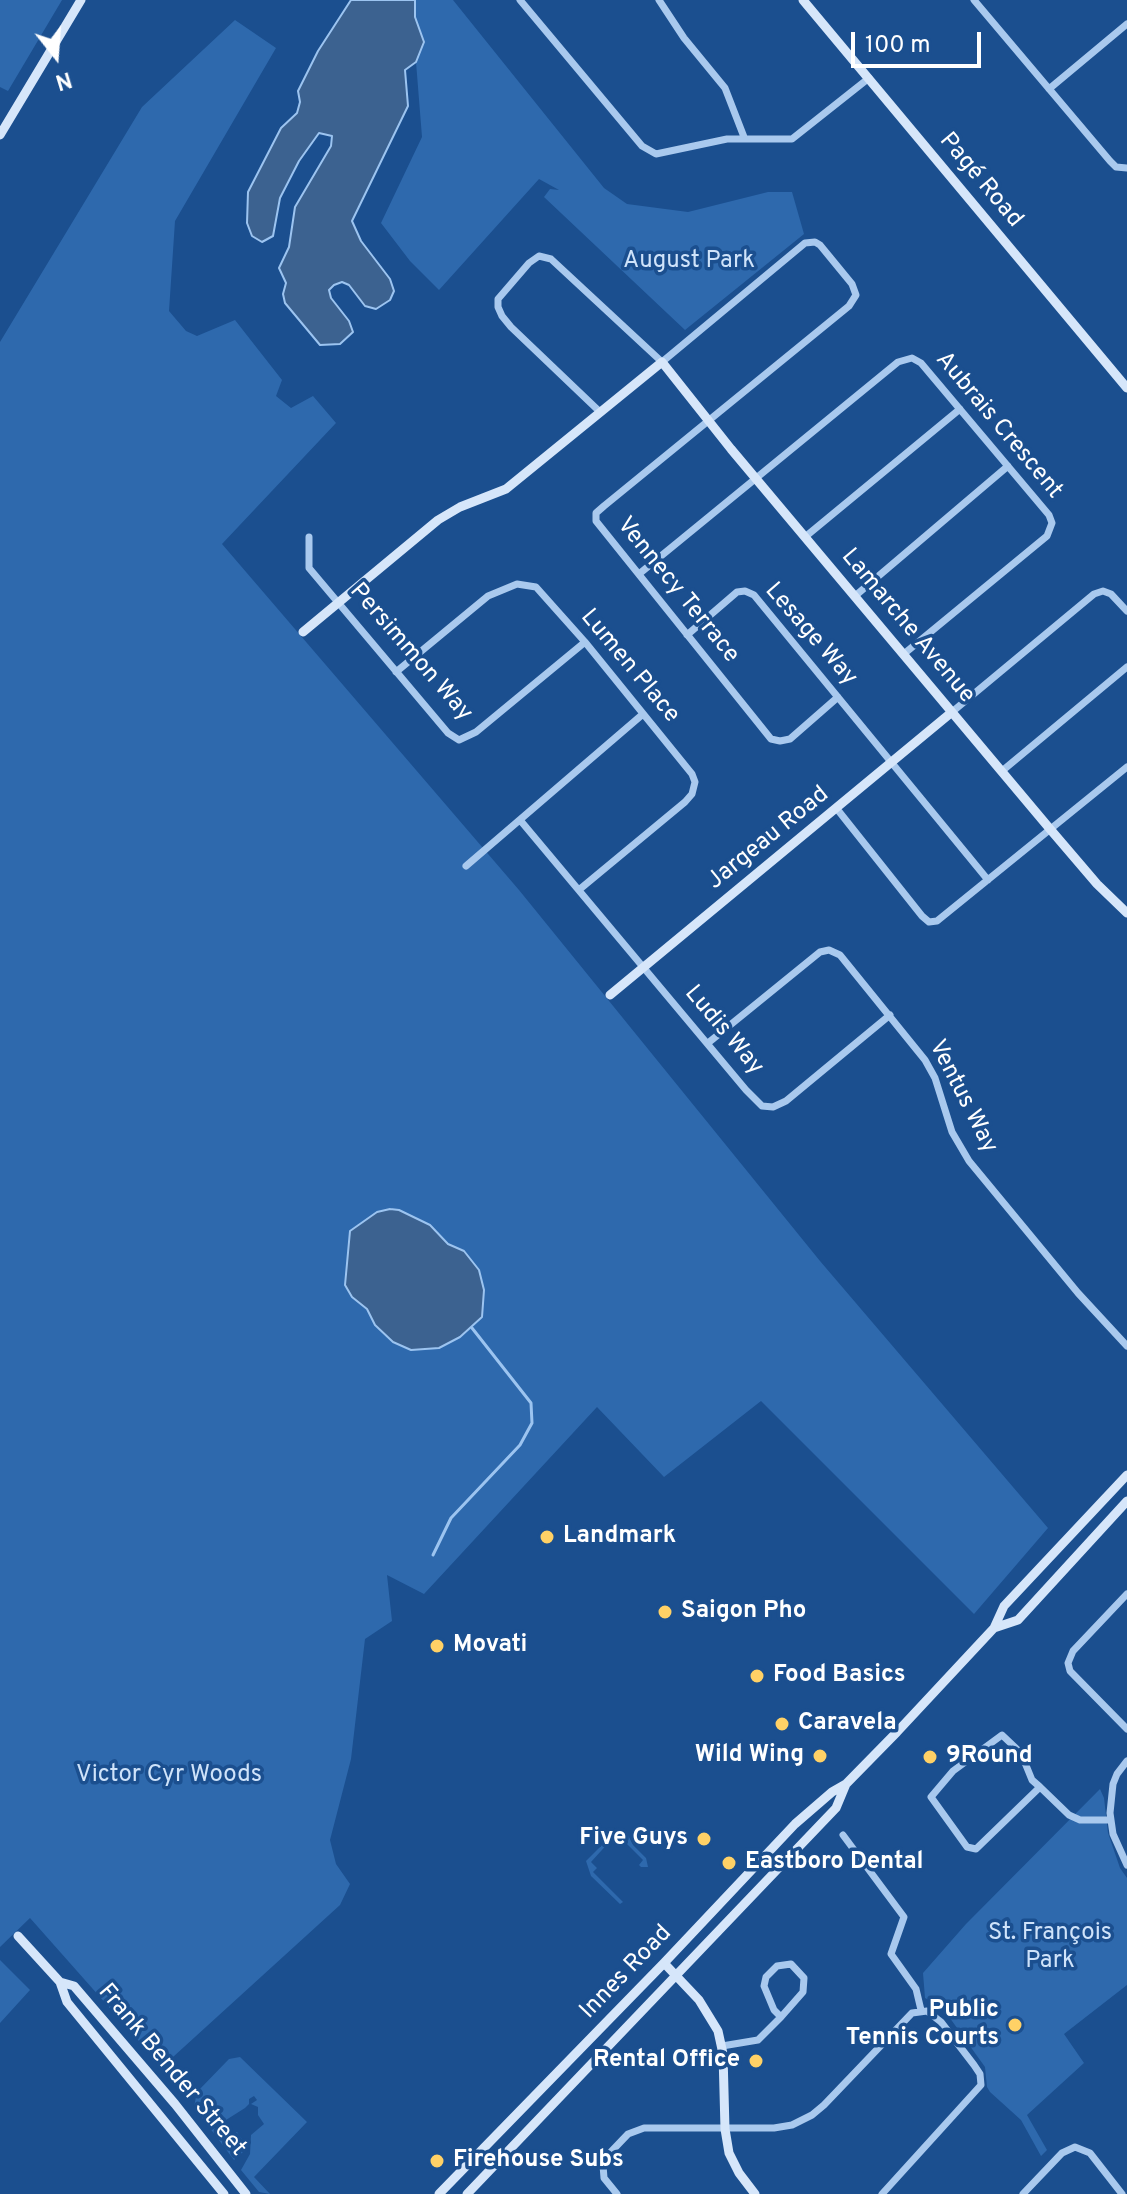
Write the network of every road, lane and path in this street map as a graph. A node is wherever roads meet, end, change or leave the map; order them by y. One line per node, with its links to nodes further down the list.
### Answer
1 (81, 0): 9 (street)
2 (520, 0): 10 (street)
3 (659, 0): 10 (street)
4 (803, 0): 7 (street, Pagé Road)
5 (976, 0): 8 (street)
6 (1127, 24): 8 (street)
7 (869, 78): 10 (street); 13 (street, Pagé Road)
8 (1049, 89): 11 (street)
9 (0, 135)
10 (744, 137)
11 (1127, 168)
12 (662, 362): 15 (street); 15 (street); 16 (street, Lamarche Avenue); 16 (street)
13 (1127, 388)
14 (960, 409): 17 (street, Aubrais Crescent); 18 (street, Aubrais Crescent); 20 (street)
15 (599, 411): 23 (street)
16 (708, 421): 18 (street, Lamarche Avenue); 21 (street, Vennecy Terrace)
17 (1008, 466): 22 (street); 28 (street, Aubrais Crescent)
18 (756, 479): 20 (street, Lamarche Avenue); 21 (street)
19 (309, 537): 23 (street, Persimmon Way)
20 (805, 537): 22 (street, Lamarche Avenue)
21 (639, 574): 26 (street, Vennecy Terrace)
22 (855, 596): 28 (street, Lamarche Avenue)
23 (339, 602): 25 (street); 30 (street, Persimmon Way)
24 (1127, 611): 32 (street)
25 (303, 632)
26 (687, 635): 31 (street, Lesage Way); 31 (street, Vennecy Terrace)
27 (585, 642): 30 (street, Lumen Place); 30 (street, Persimmon Way); 33 (street, Lumen Place)
28 (905, 653): 32 (street, Lamarche Avenue)
29 (1127, 667): 36 (street)
30 (396, 672)
31 (838, 697): 34 (street, Lesage Way)
32 (952, 712): 34 (street, Jargeau Road); 36 (street, Lamarche Avenue)
33 (643, 714): 38 (street); 42 (street, Lumen Place)
34 (891, 762): 37 (street, Jargeau Road); 41 (street, Lesage Way)
35 (1127, 767): 39 (street)
36 (1002, 771): 39 (street, Lamarche Avenue)
37 (837, 809): 41 (street); 44 (street, Jargeau Road)
38 (520, 820): 40 (street); 42 (street, Ludis Way)
39 (1050, 829): 41 (street); 43 (street, Lamarche Avenue)
40 (466, 866)
41 (988, 880)
42 (580, 889): 44 (street, Ludis Way)
43 (1127, 913)
44 (645, 968): 45 (street, Jargeau Road); 47 (street, Ludis Way)
45 (610, 995)
46 (890, 1015): 47 (street, Ludis Way); 47 (street, Ventus Way); 48 (street, Ventus Way)
47 (708, 1043)
48 (1127, 1346)
49 (1127, 1475): 52 (street, Innes Road)
50 (1127, 1501): 52 (street, Innes Road)
51 (1127, 1594): 53 (street)
52 (994, 1628): 55 (street, Innes Road)
53 (1127, 1729)
54 (1127, 1761): 57 (street)
55 (846, 1784): 61 (street, Innes Road); 62 (street, Innes Road)
56 (1040, 1787): 56 (street); 57 (street)
57 (1110, 1820): 59 (street)
58 (843, 1835): 64 (street)
59 (1127, 1865)
60 (18, 1936): 63 (street, Frank Bender Street)
61 (664, 1963): 62 (street); 70 (street, Innes Road)
62 (677, 1976): 66 (street); 71 (street, Innes Road)
63 (60, 1982): 68 (street, Frank Bender Street); 69 (street, Frank Bender Street)
64 (921, 2010): 67 (street); 74 (street)
65 (781, 2017): 65 (street); 66 (street)
66 (722, 2046): 67 (street)
67 (725, 2129): 72 (street); 73 (street)
68 (224, 2194)
69 (246, 2194)
70 (439, 2194)
71 (467, 2194)
72 (617, 2194)
73 (755, 2194)
74 (882, 2194)
75 (1023, 2194): 76 (street)
76 (1122, 2194)

